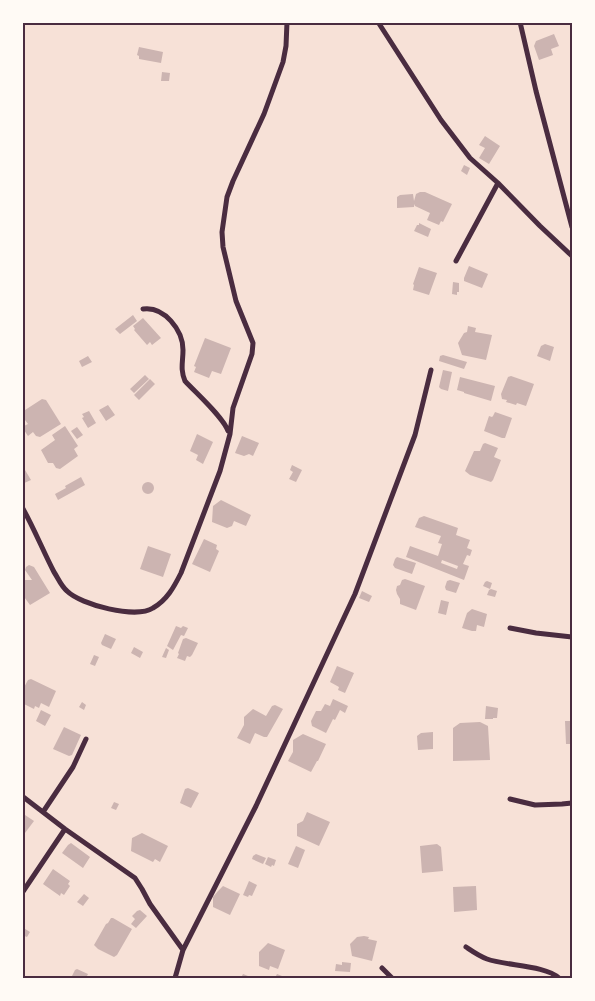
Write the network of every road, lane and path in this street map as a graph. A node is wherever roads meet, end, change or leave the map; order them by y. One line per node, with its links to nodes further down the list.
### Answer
1 (287, 22): 10 (street)
2 (378, 22): 4 (street)
3 (520, 22): 5 (street)
4 (498, 183): 6 (street); 7 (street)
5 (572, 227)
6 (572, 256)
7 (456, 261)
8 (143, 308): 10 (street)
9 (431, 370): 22 (street)
10 (230, 434): 11 (street)
11 (22, 507)
12 (510, 628): 13 (street)
13 (572, 637)
14 (86, 739): 18 (street)
15 (22, 796): 18 (street)
16 (510, 799): 17 (street)
17 (572, 803)
18 (43, 812): 19 (street)
19 (65, 828): 20 (street); 22 (street)
20 (22, 893)
21 (466, 947): 26 (street)
22 (183, 950): 24 (street)
23 (382, 968): 25 (street)
24 (175, 978)
25 (392, 978)
26 (559, 978)

